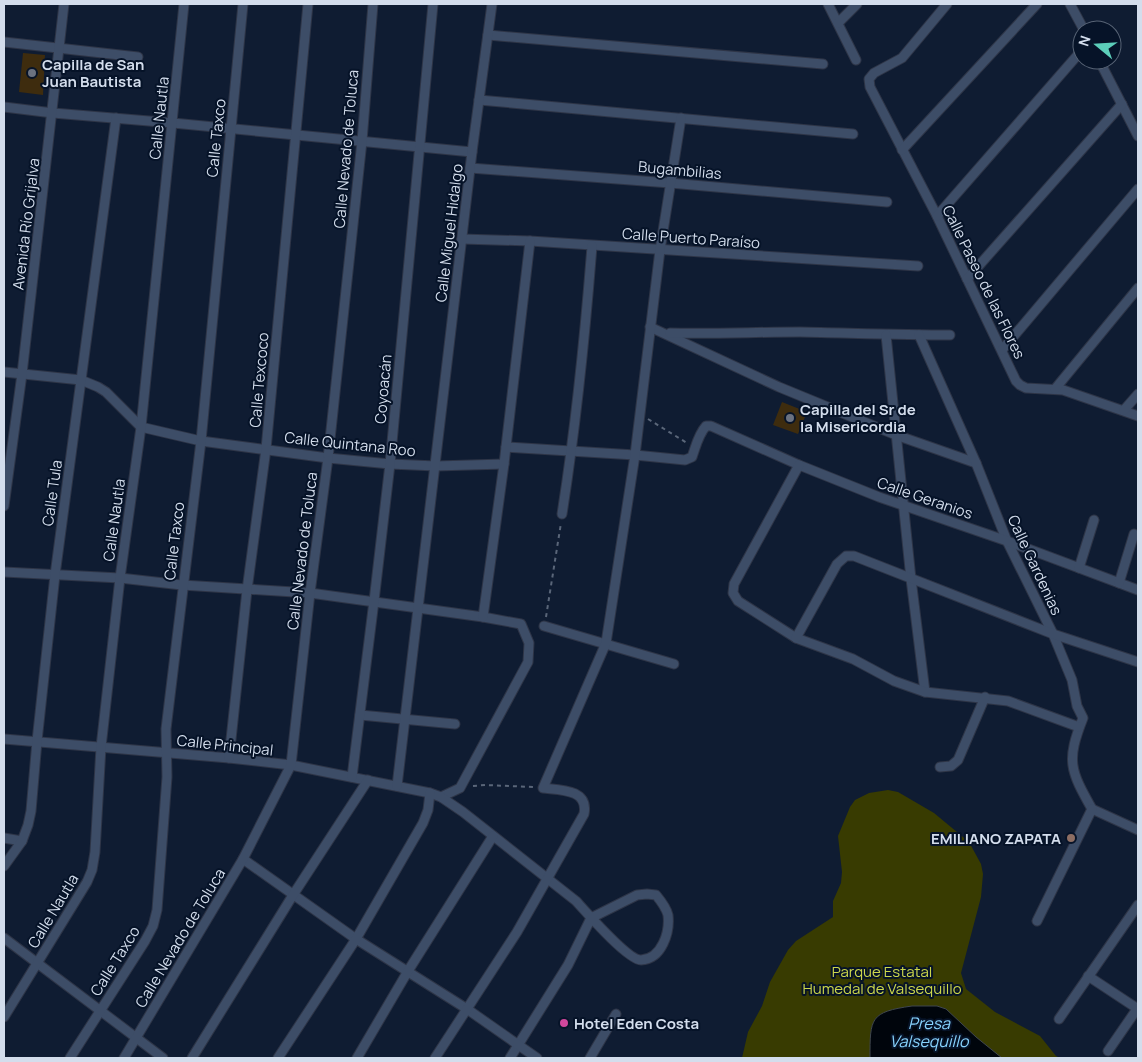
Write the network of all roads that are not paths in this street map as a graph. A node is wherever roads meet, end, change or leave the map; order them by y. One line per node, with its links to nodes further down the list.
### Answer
1 (64, 4): 17 (street, Avenida Río Grijalva)
2 (184, 4): 29 (street, Calle Nautla)
3 (243, 4): 30 (street, Calle Taxco)
4 (308, 4): 32 (street, Calle Texcoco)
5 (373, 4): 34 (street, Calle Nevado de Toluca)
6 (433, 4): 35 (street, Coyoacán)
7 (492, 4): 15 (street, Calle Miguel Hidalgo)
8 (828, 4): 14 (street)
9 (857, 4): 14 (street)
10 (947, 4): 36 (street, Calle Paseo de las Flores)
11 (1038, 4): 36 (street)
12 (1070, 4): 13 (street)
13 (1079, 20)
14 (838, 23): 19 (street)
15 (488, 35): 21 (street); 23 (street, Calle Miguel Hidalgo)
16 (4, 42): 17 (street)
17 (59, 48): 18 (street); 26 (street, Avenida Río Grijalva)
18 (138, 57)
19 (856, 60)
20 (1072, 61): 42 (street)
21 (823, 64)
22 (1104, 70): 24 (street)
23 (479, 100): 28 (street); 37 (street, Calle Miguel Hidalgo)
24 (1122, 104): 33 (street); 48 (street)
25 (4, 107): 26 (street)
26 (52, 113): 27 (street); 57 (street, Avenida Río Grijalva)
27 (116, 118): 29 (street); 58 (street, Calle Tula)
28 (681, 118): 31 (street); 39 (street)
29 (173, 123): 30 (street); 63 (street, Calle Nautla)
30 (231, 129): 32 (street); 65 (street, Calle Taxco)
31 (853, 134)
32 (296, 135): 34 (street); 67 (street, Calle Texcoco)
33 (1138, 136)
34 (362, 141): 35 (street); 70 (street, Calle Nevado de Toluca)
35 (420, 147): 37 (street); 72 (street, Coyoacán)
36 (902, 150): 42 (street, Calle Paseo de las Flores)
37 (472, 152): 38 (street, Calle Miguel Hidalgo)
38 (470, 168): 39 (street, Bugambilias); 43 (street, Calle Miguel Hidalgo)
39 (670, 183): 41 (street, Bugambilias); 46 (street)
40 (1138, 189): 55 (street)
41 (887, 202)
42 (937, 216): 48 (street, Calle Paseo de las Flores)
43 (462, 239): 44 (street, Calle Puerto Paraíso); 75 (street, Calle Miguel Hidalgo)
44 (530, 242): 45 (street, Calle Puerto Paraíso); 66 (street)
45 (592, 246): 46 (street, Calle Puerto Paraíso); 68 (street)
46 (660, 250): 47 (street, Calle Puerto Paraíso); 50 (street)
47 (918, 266)
48 (967, 279): 55 (street, Calle Paseo de las Flores)
49 (1138, 288): 59 (street)
50 (650, 326): 51 (street); 69 (street)
51 (664, 333): 52 (street); 64 (street)
52 (886, 335): 53 (street); 64 (street)
53 (919, 335): 54 (street); 71 (street, Calle Gardenias)
54 (950, 335)
55 (1002, 350): 59 (street, Calle Paseo de las Flores)
56 (4, 372): 57 (street)
57 (22, 374): 58 (street); 77 (street, Avenida Río Grijalva)
58 (81, 380): 63 (street); 84 (street, Calle Tula)
59 (1055, 389): 61 (street, Calle Paseo de las Flores)
60 (1138, 394): 61 (street)
61 (1124, 410): 62 (street, Calle Paseo de las Flores)
62 (1138, 416)
63 (141, 427): 65 (street, Calle Quintana Roo); 85 (street, Calle Nautla)
64 (896, 435): 71 (street); 76 (street)
65 (200, 440): 67 (street, Calle Quintana Roo); 88 (street, Calle Taxco)
66 (506, 447): 68 (street); 73 (street)
67 (266, 449): 70 (street, Calle Quintana Roo); 89 (street, Calle Texcoco)
68 (572, 451): 69 (street); 78 (street)
69 (635, 455): 74 (street, Calle Geranios); 98 (street)
70 (328, 458): 72 (street, Calle Quintana Roo); 91 (street, Calle Nevado de Toluca)
71 (976, 462): 81 (street, Calle Gardenias)
72 (390, 464): 75 (street, Calle Quintana Roo); 92 (street, Coyoacán)
73 (504, 464): 75 (street, Calle Quintana Roo); 94 (street)
74 (799, 465): 76 (street, Calle Geranios); 97 (street)
75 (436, 466): 93 (street, Calle Miguel Hidalgo)
76 (903, 505): 81 (street, Calle Geranios); 86 (street)
77 (4, 506)
78 (562, 514)
79 (1094, 520): 82 (street)
80 (1134, 534): 87 (street)
81 (1007, 541): 82 (street, Calle Geranios); 96 (street, Calle Gardenias)
82 (1079, 568): 87 (street, Calle Geranios)
83 (4, 572): 84 (street)
84 (55, 575): 85 (street); 108 (street, Calle Tula)
85 (120, 578): 88 (street); 109 (street, Calle Nautla)
86 (911, 579): 96 (street); 97 (street); 101 (street)
87 (1119, 583): 90 (street, Calle Geranios)
88 (182, 585): 89 (street); 110 (street, Calle Taxco)
89 (247, 590): 91 (street); 111 (street, Calle Texcoco)
90 (1138, 590)
91 (310, 593): 92 (street); 112 (street, Calle Nevado de Toluca)
92 (374, 601): 93 (street); 103 (street, Coyoacán)
93 (419, 608): 94 (street); 104 (street)
94 (484, 617): 118 (street)
95 (544, 626): 98 (street)
96 (1053, 634): 99 (street); 106 (street, Calle Gardenias)
97 (796, 638): 101 (street)
98 (606, 643): 100 (street); 126 (street)
99 (1138, 662)
100 (674, 664)
101 (925, 692): 102 (street)
102 (985, 698): 106 (street); 113 (street)
103 (360, 715): 104 (street); 114 (street, Coyoacán)
104 (406, 719): 105 (street); 116 (street)
105 (455, 724)
106 (1079, 727): 119 (street, Calle Gardenias)
107 (4, 739): 108 (street, Calle Principal)
108 (37, 741): 109 (street, Calle Principal); 123 (street, Calle Tula)
109 (100, 747): 110 (street, Calle Principal); 133 (street, Calle Nautla)
110 (166, 753): 111 (street, Calle Principal); 138 (street, Calle Taxco)
111 (230, 758): 112 (street, Calle Principal)
112 (291, 765): 114 (street, Calle Principal); 124 (street, Calle Nevado de Toluca)
113 (940, 767)
114 (352, 776): 115 (street, Calle Principal)
115 (368, 780): 116 (street, Calle Principal); 127 (street)
116 (397, 786): 117 (street, Calle Principal)
117 (430, 793): 118 (street, Calle Principal); 132 (street)
118 (441, 797): 121 (street, Calle Principal)
119 (1092, 809): 120 (street); 130 (street)
120 (1138, 830)
121 (493, 836): 126 (street, Calle Principal); 134 (street)
122 (4, 838): 123 (street)
123 (22, 841): 125 (street, Calle Tula)
124 (243, 859): 127 (street); 142 (street, Calle Nevado de Toluca)
125 (4, 866)
126 (548, 879): 129 (street, Calle Principal); 136 (street)
127 (293, 895): 132 (street); 148 (street)
128 (1138, 905): 135 (street)
129 (591, 918): 129 (street, Calle Principal); 143 (street)
130 (1037, 921)
131 (4, 938): 133 (street)
132 (356, 939): 134 (street); 149 (street)
133 (38, 964): 138 (street); 140 (street, Calle Nautla)
134 (408, 971): 136 (street); 150 (street)
135 (1088, 976): 137 (street); 141 (street)
136 (467, 1009): 143 (street); 151 (street)
137 (1138, 1009): 144 (street)
138 (100, 1012): 142 (street); 145 (street, Calle Taxco)
139 (616, 1014): 154 (street)
140 (4, 1017)
141 (1059, 1018)
142 (136, 1038): 146 (street, Calle Nevado de Toluca); 147 (street)
143 (518, 1046): 152 (street); 153 (street)
144 (1108, 1051)
145 (70, 1058)
146 (124, 1058)
147 (163, 1058)
148 (192, 1058)
149 (278, 1058)
150 (357, 1058)
151 (435, 1058)
152 (510, 1058)
153 (537, 1058)
154 (590, 1058)

